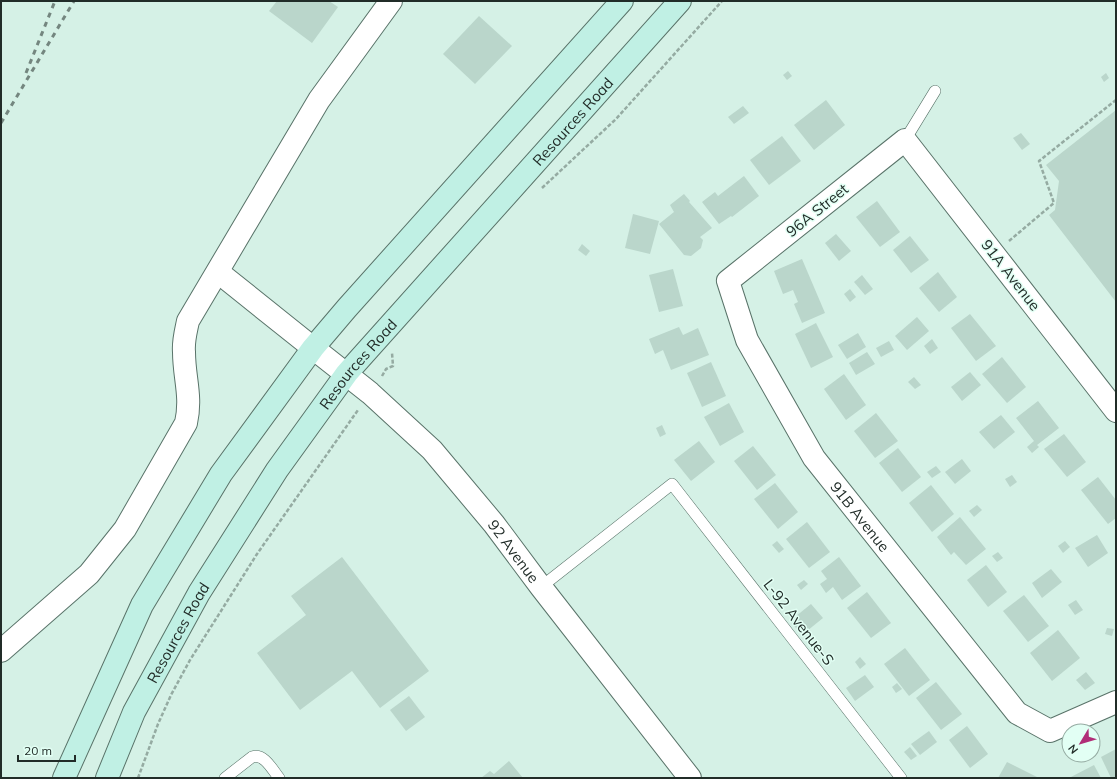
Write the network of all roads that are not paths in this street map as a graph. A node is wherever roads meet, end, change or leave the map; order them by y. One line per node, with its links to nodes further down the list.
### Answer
1 (391, 1): 6 (street)
2 (622, 1): 8 (main road)
3 (680, 1): 9 (main road, Resources Road)
4 (935, 91): 5 (lane)
5 (905, 140): 7 (street, 96A Street); 10 (street, 91A Avenue)
6 (218, 272): 8 (street, 92 Avenue); 12 (street)
7 (728, 281): 13 (street, 91B Avenue)
8 (313, 348): 9 (street, 92 Avenue); 14 (main road)
9 (347, 373): 11 (street, 92 Avenue); 15 (main road, Resources Road)
10 (1116, 411)
11 (541, 587): 18 (street, 92 Avenue); 19 (lane, L-92 Avenue-S)
12 (1, 651)
13 (1116, 702)
14 (64, 778)
15 (107, 778)
16 (225, 778): 17 (lane)
17 (279, 778)
18 (690, 778)
19 (901, 778)

